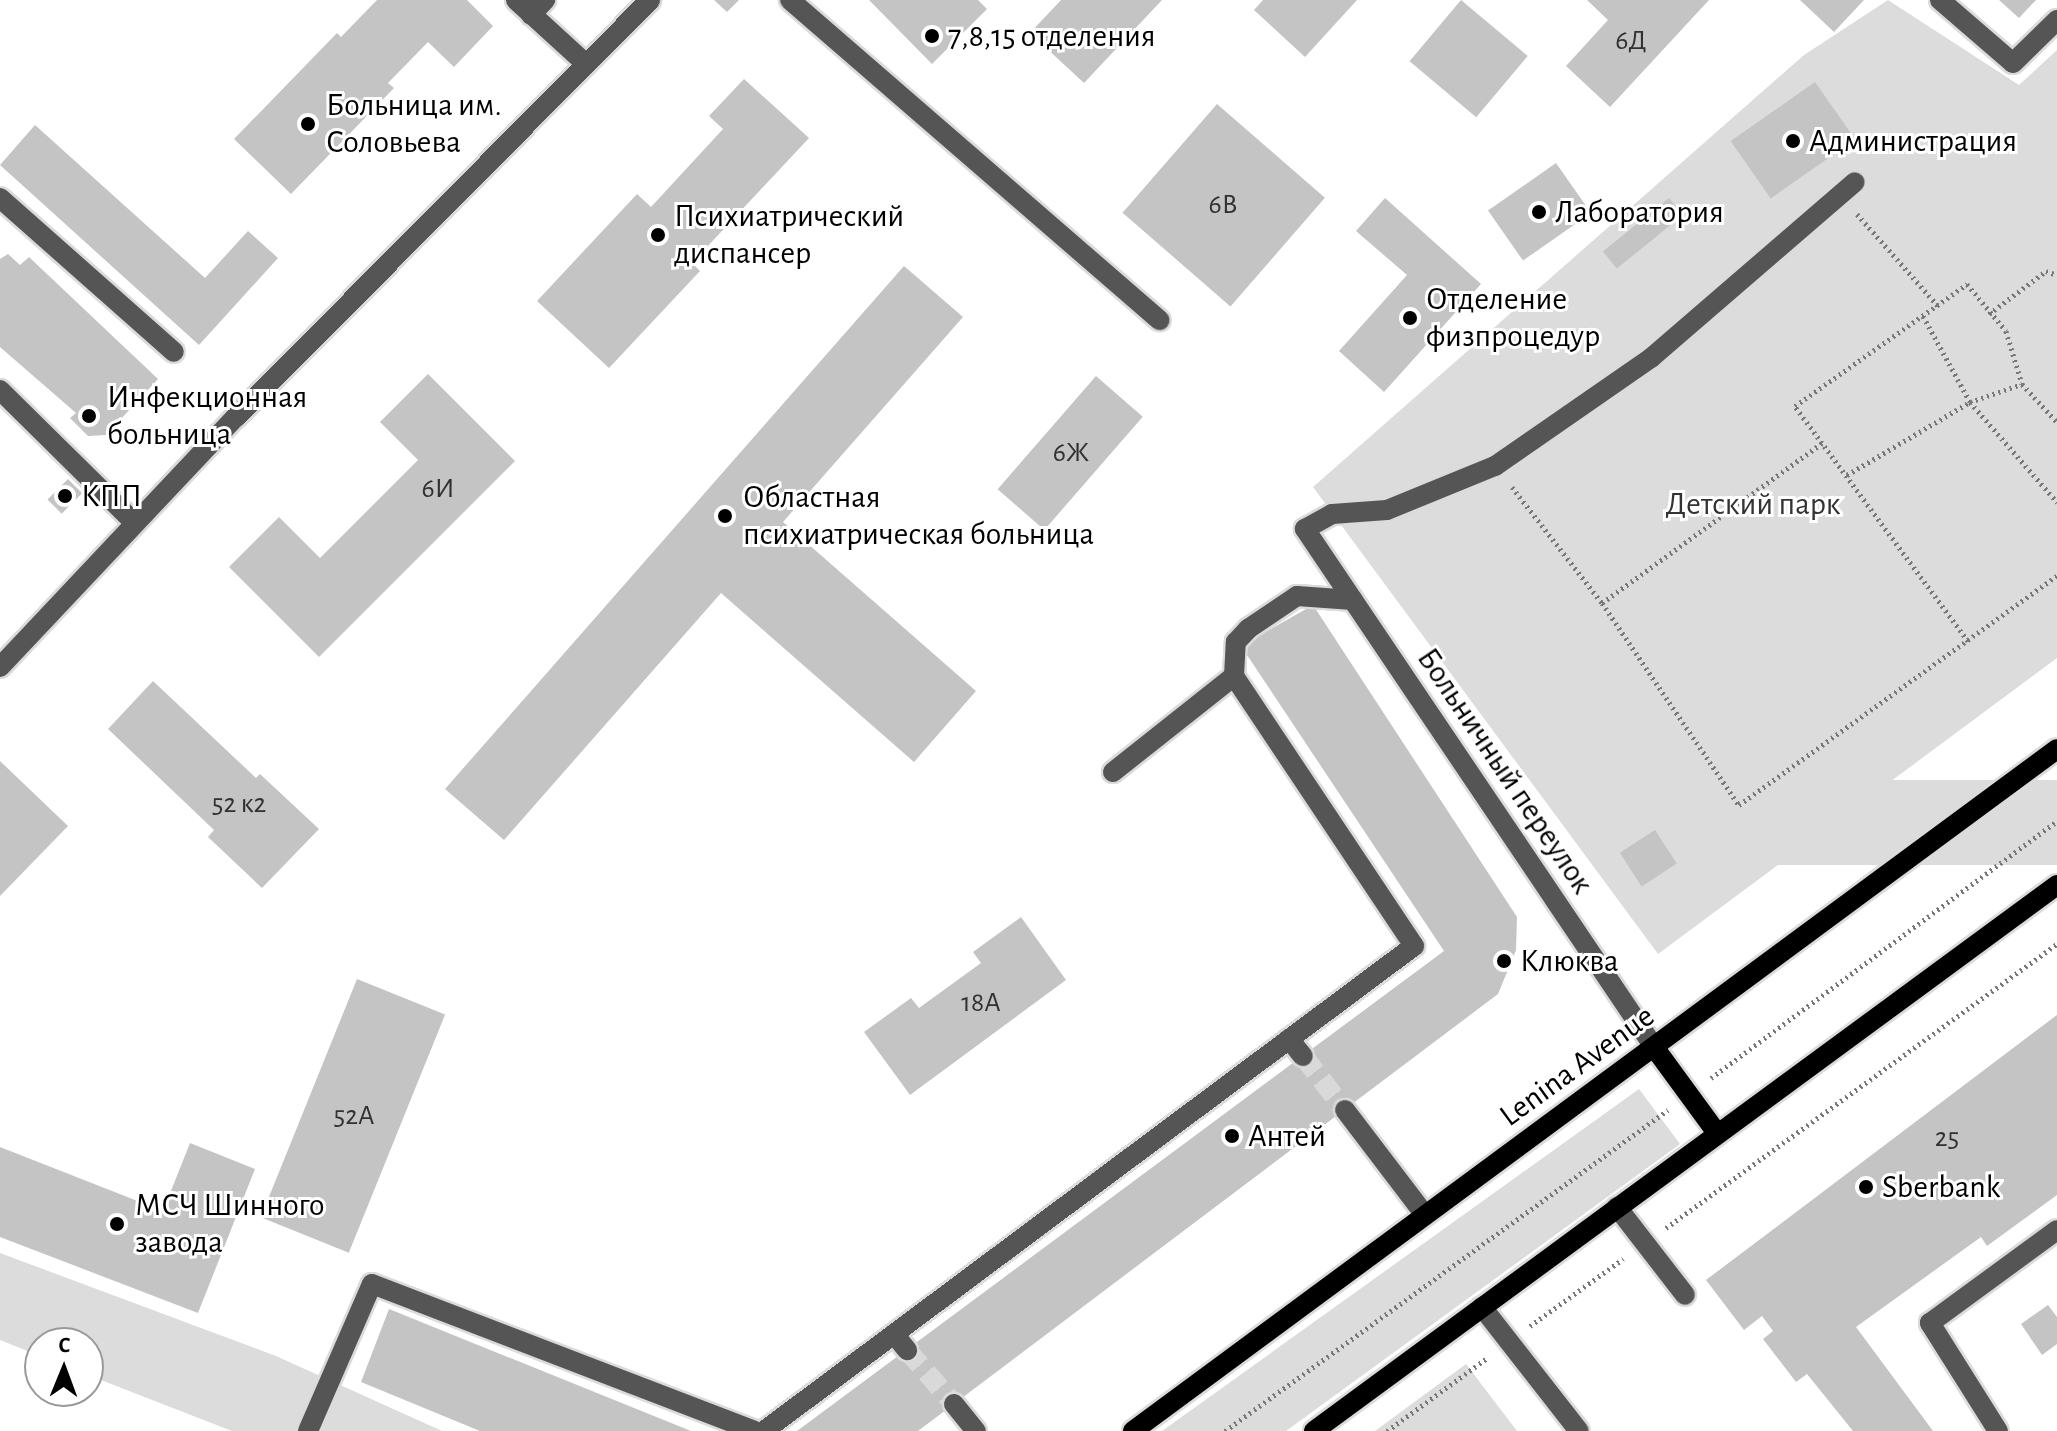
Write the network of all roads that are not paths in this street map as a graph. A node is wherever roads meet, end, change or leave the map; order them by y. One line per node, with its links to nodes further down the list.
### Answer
1 (516, 0): 5 (street)
2 (650, 0): 7 (street)
3 (790, 0): 10 (street)
4 (1940, 0): 6 (street)
5 (538, 8): 7 (street)
6 (2057, 20)
7 (586, 64): 13 (street)
8 (1848, 188): 14 (street, Больничный переулок)
9 (0, 198): 11 (street)
10 (1160, 320)
11 (174, 352)
12 (0, 390): 13 (street)
13 (134, 522): 15 (street)
14 (1353, 600): 16 (street); 21 (street, Больничный переулок)
15 (0, 667)
16 (1234, 676): 18 (street); 20 (street)
17 (2057, 749): 21 (main road, Lenina Avenue)
18 (1113, 772)
19 (2057, 885): 24 (main road)
20 (1289, 1039): 22 (street); 33 (street)
21 (1654, 1047): 24 (main road); 26 (main road, Lenina Avenue)
22 (1303, 1056)
23 (1345, 1110): 26 (street)
24 (1717, 1133): 25 (main road)
25 (1617, 1207): 28 (street); 29 (main road)
26 (1425, 1215): 35 (main road, Lenina Avenue)
27 (2057, 1230): 38 (street)
28 (1685, 1295)
29 (1482, 1307): 36 (main road); 37 (street)
30 (954, 1404): 34 (street)
31 (308, 1431): 32 (street)
32 (754, 1431)
33 (764, 1431)
34 (976, 1431)
35 (1133, 1431)
36 (1314, 1431)
37 (1579, 1431)
38 (1998, 1431)

